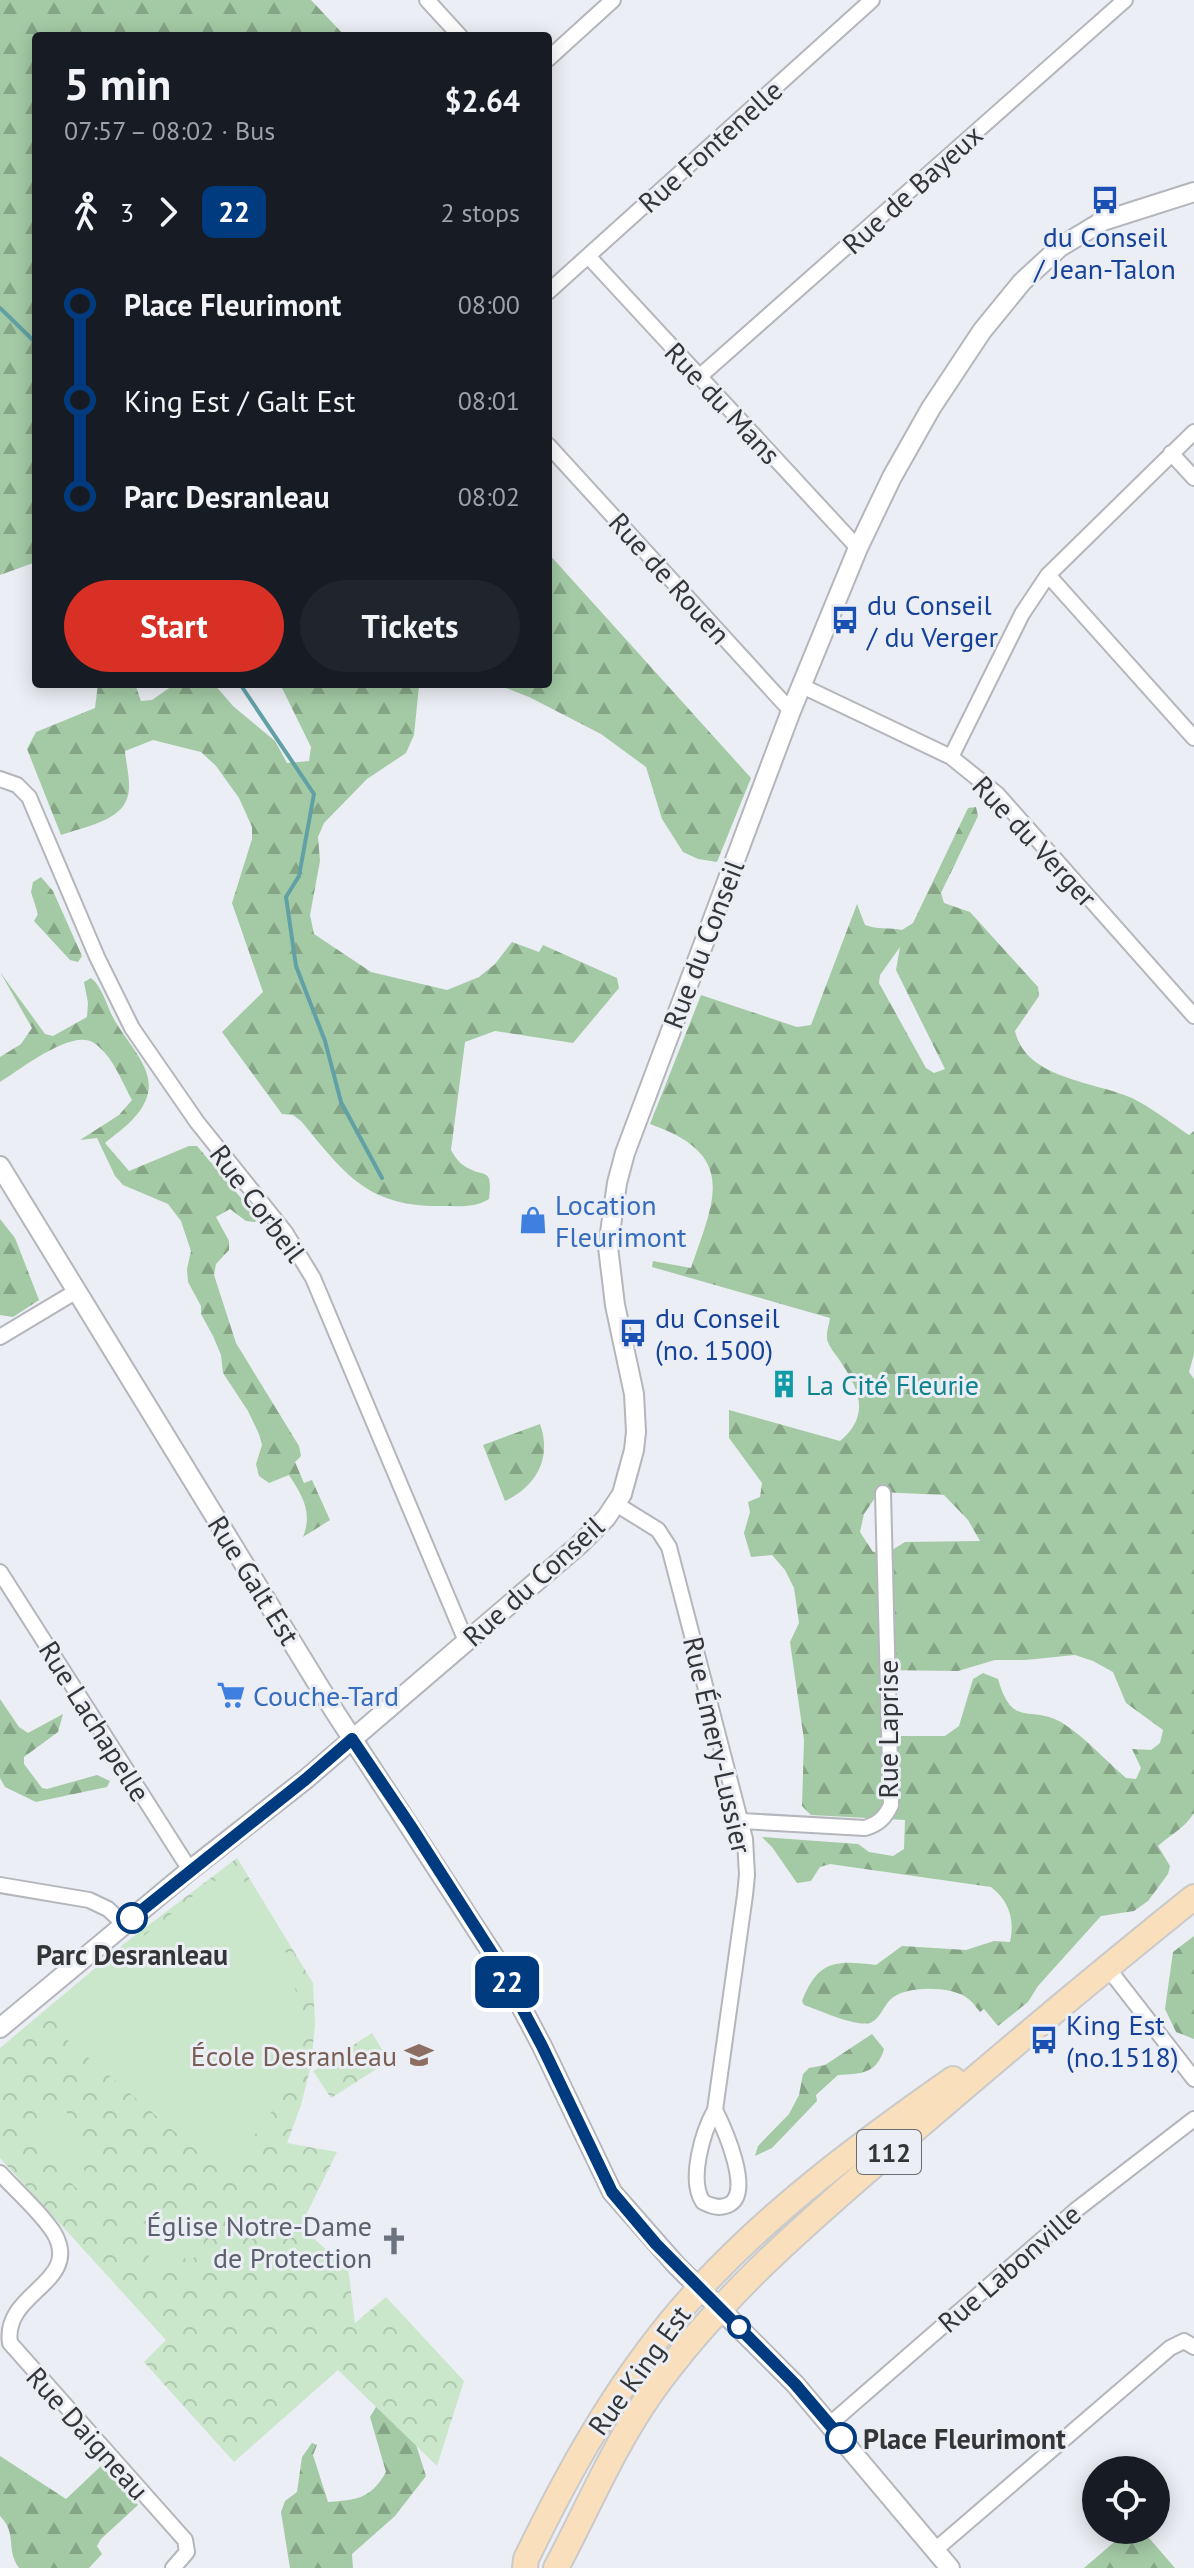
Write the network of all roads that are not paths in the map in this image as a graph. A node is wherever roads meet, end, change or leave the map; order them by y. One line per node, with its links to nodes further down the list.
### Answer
1 (427, 0): 5 (street)
2 (613, 0): 6 (street)
3 (872, 0): 8 (street, Rue Fontenelle)
4 (1125, 0): 10 (street, Rue de Bayeux)
5 (456, 32)
6 (552, 55)
7 (1194, 192): 15 (street, Rue du Conseil)
8 (588, 256): 9 (street, Rue Fontenelle); 10 (street, Rue du Mans)
9 (552, 288)
10 (699, 377): 15 (street, Rue du Mans)
11 (1194, 432): 13 (street)
12 (552, 449): 18 (street, Rue de Rouen)
13 (1171, 453): 14 (street); 16 (street)
14 (1194, 478)
15 (858, 548): 17 (street, Rue du Conseil)
16 (1048, 575): 19 (street); 20 (street)
17 (802, 686): 18 (street, Rue du Conseil); 20 (street, Rue du Verger)
18 (791, 711): 27 (street, Rue du Conseil)
19 (1194, 738)
20 (951, 757): 22 (street, Rue du Verger)
21 (0, 779): 29 (street, Rue Corbeil)
22 (1194, 1016)
23 (0, 1166): 24 (street, Rue Galt Est)
24 (75, 1292): 25 (street); 30 (street, Rue Galt Est)
25 (0, 1337)
26 (883, 1493): 31 (street, Rue Laprise)
27 (616, 1504): 29 (street, Rue du Conseil); 31 (street, Rue Émery-Lussier)
28 (0, 1572): 32 (street, Rue Lachapelle)
29 (466, 1641): 30 (street, Rue du Conseil)
30 (352, 1739): 32 (street, Rue du Conseil); 43 (street, Rue Galt Est)
31 (742, 1821): 40 (street, Rue Émery-Lussier)
32 (190, 1870): 35 (street, Rue du Conseil)
33 (0, 1885): 35 (street)
34 (1194, 1897): 36 (main road, Rue King Est / 112)
35 (124, 1924): 38 (street, Rue du Conseil)
36 (1107, 1967): 37 (main road, Rue King Est / 112); 39 (street)
37 (1063, 2003): 43 (main road, Rue King Est / 112); 44 (main road, Rue King Est / 112)
38 (0, 2028)
39 (1194, 2079)
40 (715, 2110): 40 (street, Rue Émery-Lussier)
41 (1194, 2119): 46 (street, Rue Labonville)
42 (0, 2173): 48 (street, Rue Daigneau)
43 (700, 2288): 44 (street, Rue Galt Est); 49 (main road, Rue King Est / 112)
44 (720, 2309): 46 (street, Rue Galt Est); 50 (main road, Rue King Est / 112)
45 (1189, 2344): 47 (street)
46 (830, 2424): 47 (street, Rue Galt Est)
47 (935, 2550): 51 (street, Rue Galt Est)
48 (173, 2568)
49 (525, 2568)
50 (556, 2568)
51 (950, 2568)

